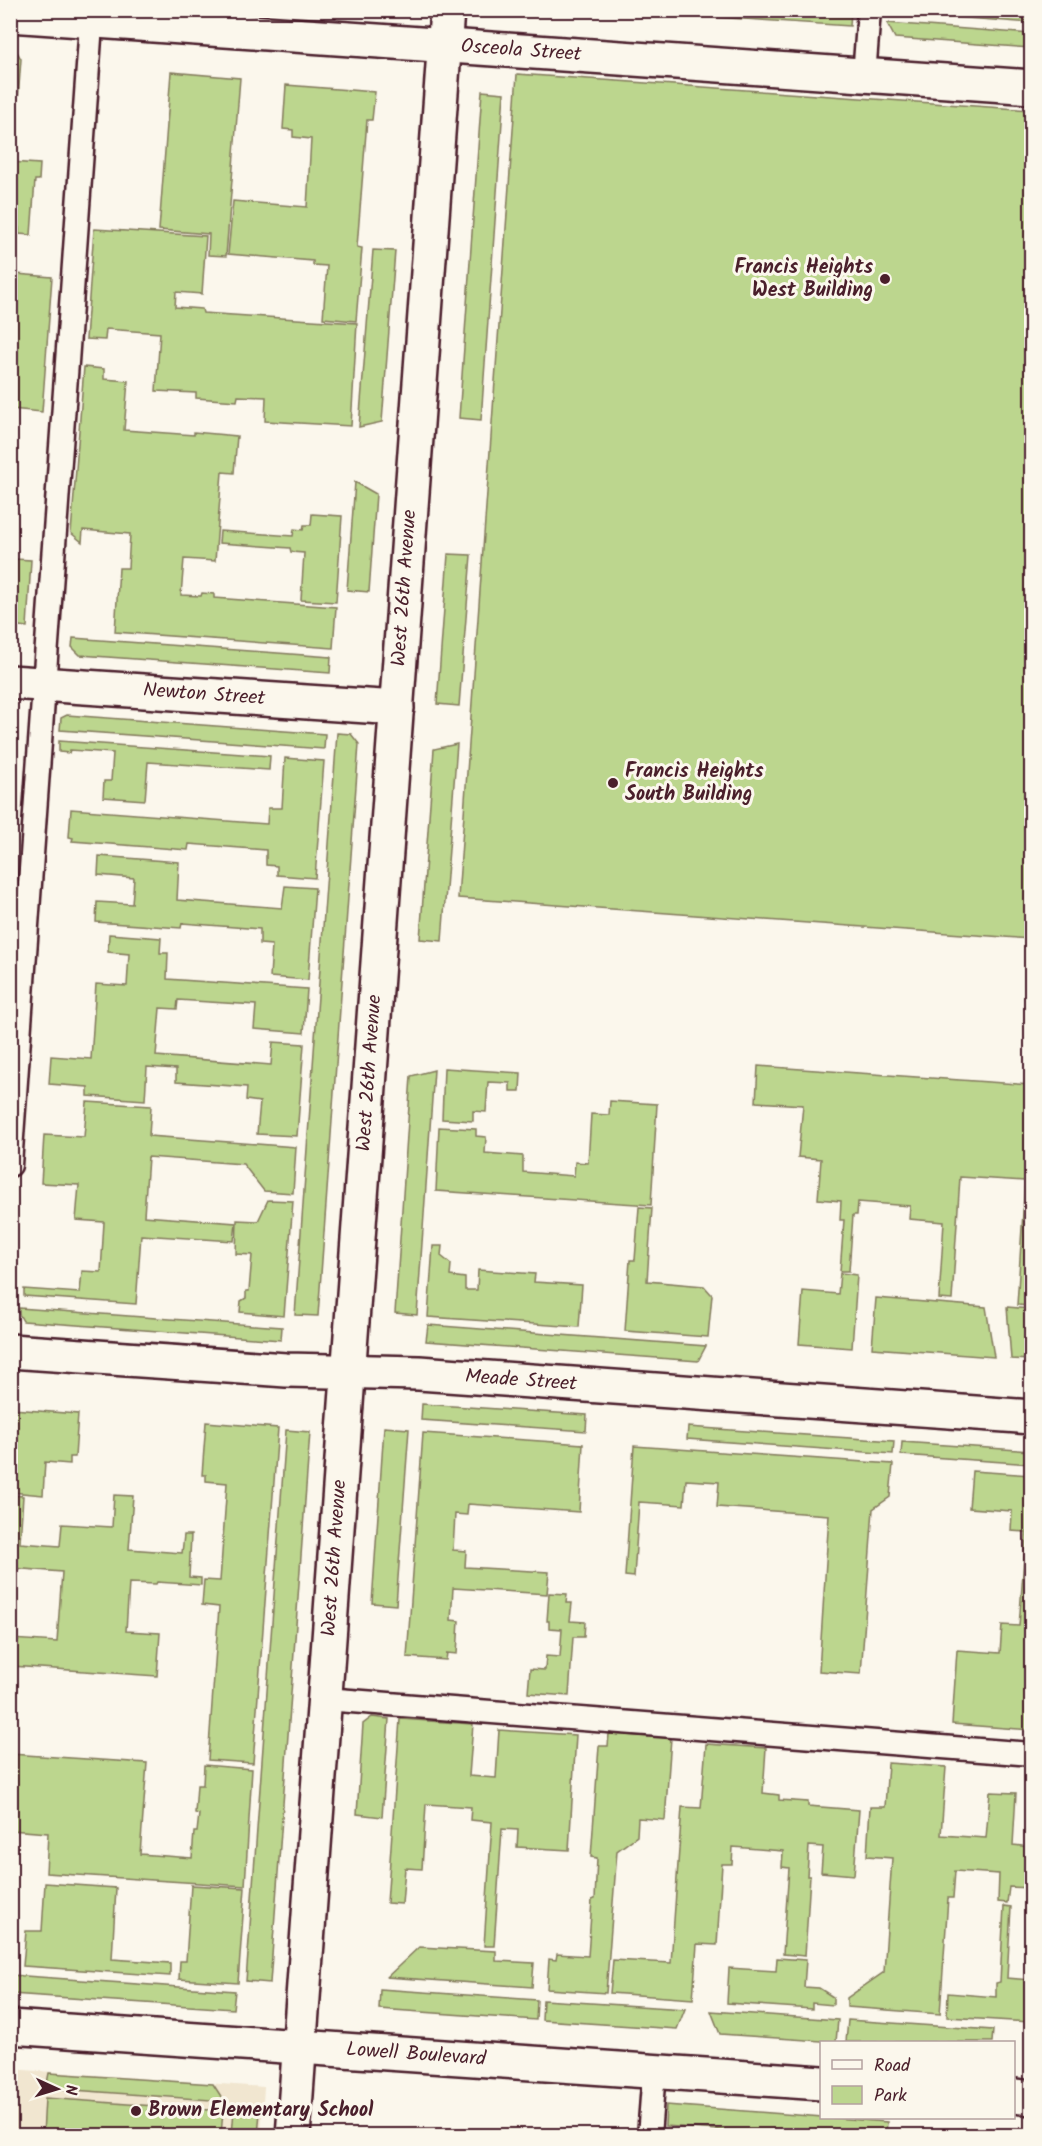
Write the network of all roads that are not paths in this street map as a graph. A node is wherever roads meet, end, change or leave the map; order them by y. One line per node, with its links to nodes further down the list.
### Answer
1 (447, 10): 5 (street, West 26th Avenue)
2 (869, 10): 6 (lane)
3 (10, 15): 4 (street, Osceola Street)
4 (92, 16): 5 (street, Osceola Street); 9 (lane)
5 (445, 46): 6 (street, Osceola Street); 10 (street, West 26th Avenue)
6 (864, 76): 7 (street, Osceola Street)
7 (1032, 87)
8 (10, 682): 9 (street, Newton Street)
9 (44, 684): 10 (street, Newton Street); 11 (lane)
10 (397, 708): 13 (street, West 26th Avenue)
11 (10, 1165)
12 (10, 1351): 13 (street, Meade Street)
13 (349, 1371): 14 (street, Meade Street); 15 (street, West 26th Avenue)
14 (1032, 1417)
15 (325, 1699): 16 (lane); 18 (street, West 26th Avenue)
16 (1032, 1754)
17 (10, 2027): 18 (street, Lowell Boulevard)
18 (300, 2047): 19 (street, Lowell Boulevard); 23 (street, West 26th Avenue)
19 (654, 2071): 20 (street, Lowell Boulevard); 24 (lane)
20 (820, 2083)
21 (1015, 2097): 22 (street)
22 (1032, 2098)
23 (293, 2136)
24 (649, 2136)

